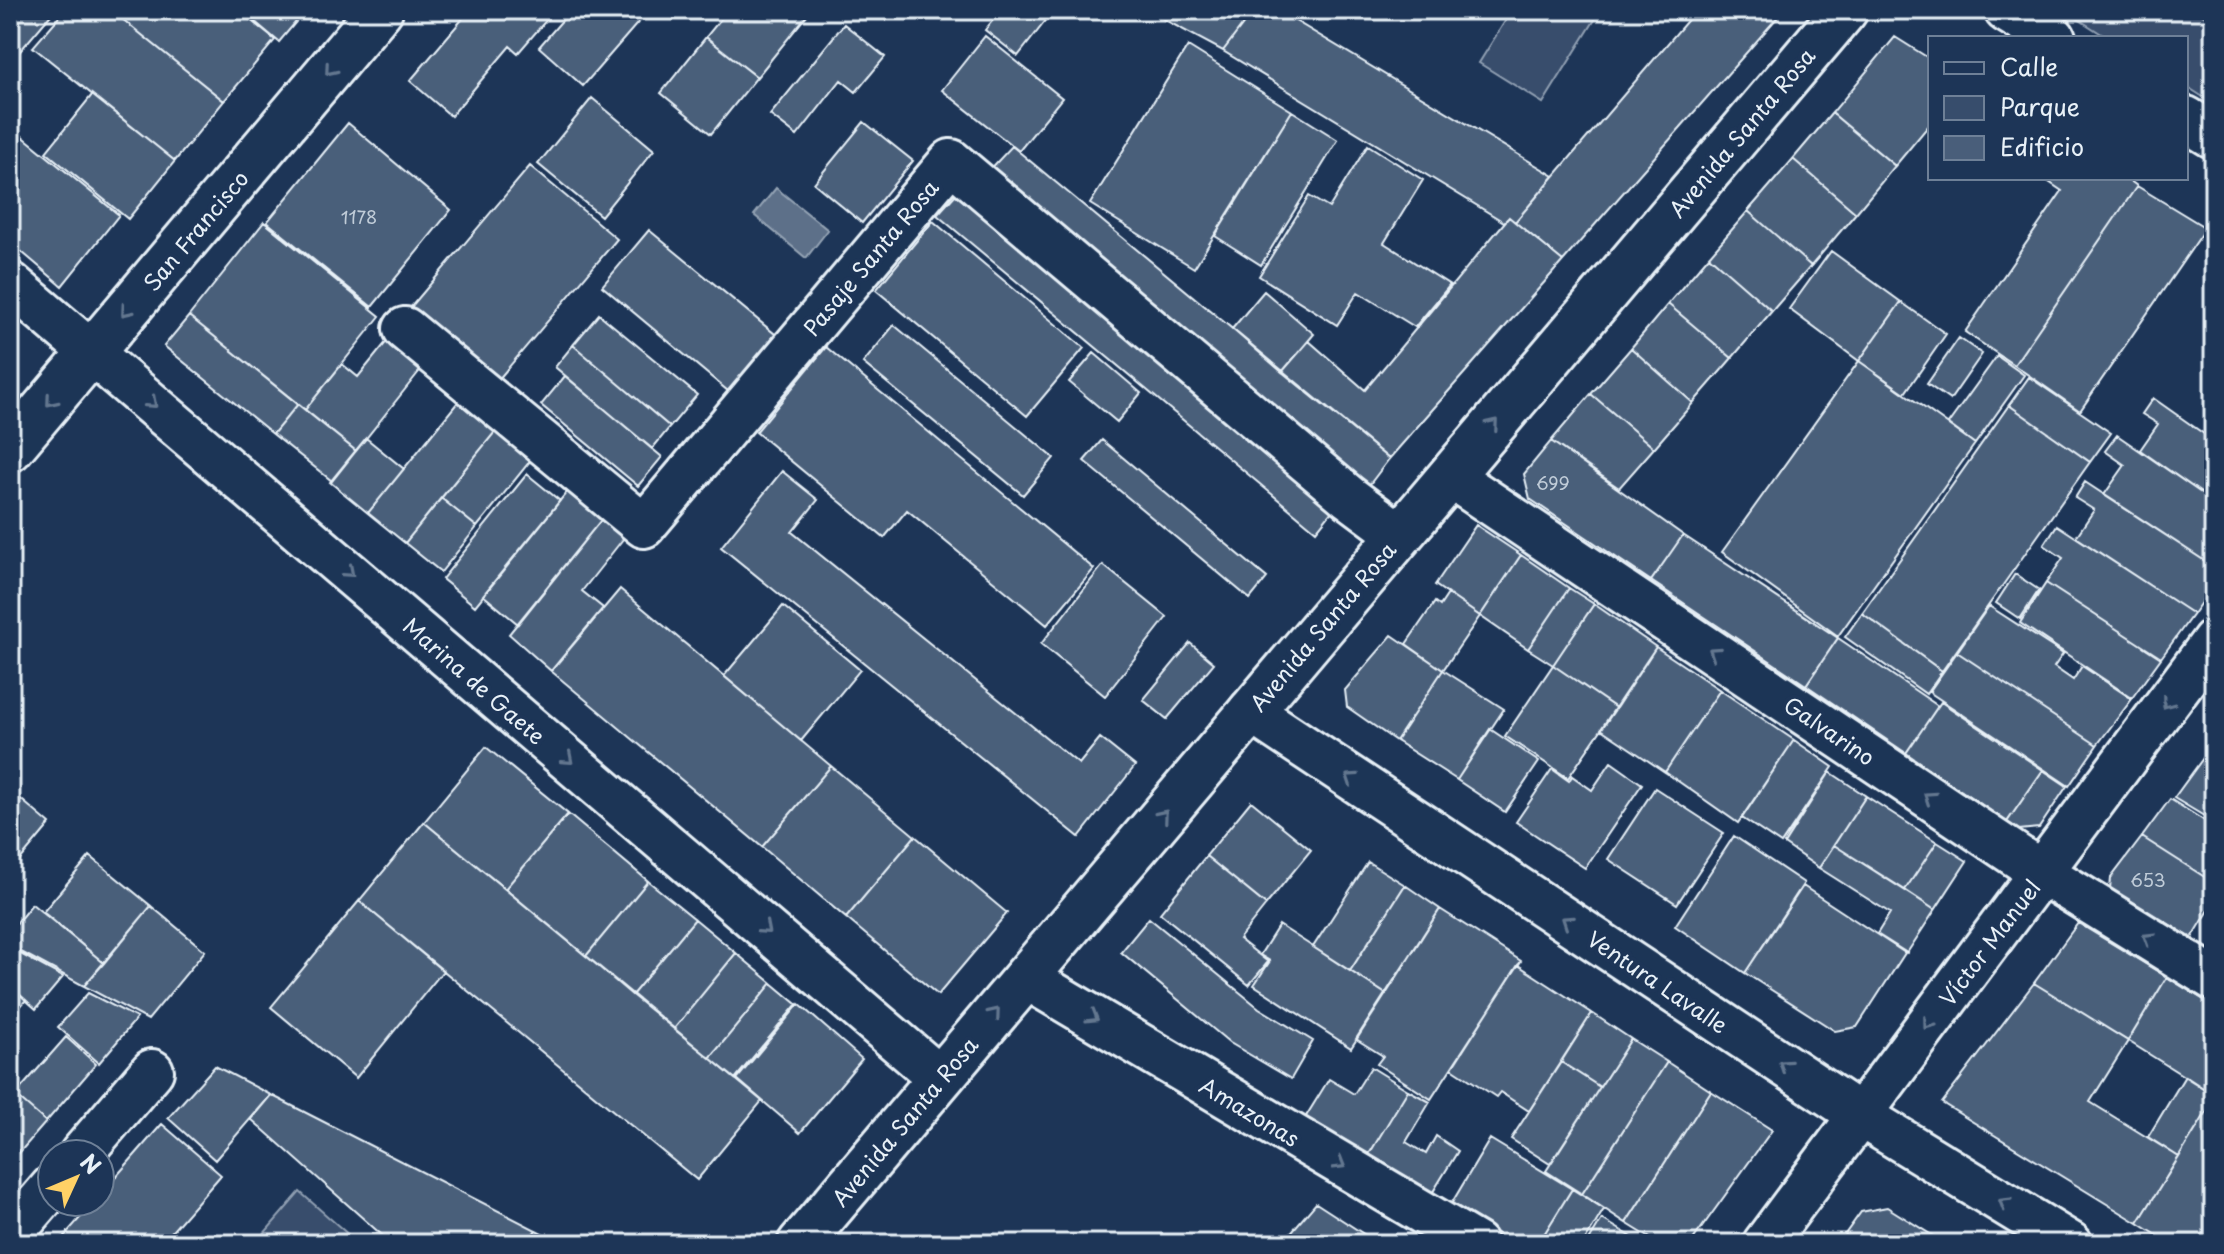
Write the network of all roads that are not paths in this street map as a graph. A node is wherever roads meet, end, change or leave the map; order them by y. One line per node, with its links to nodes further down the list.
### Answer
1 (380, 10): 9 (main road, San Francisco, one-way to 9)
2 (1845, 10): 11 (main road, Avenida Santa Rosa, one-way to 2)
3 (2007, 10): 4 (main road)
4 (2050, 36)
5 (2188, 120): 6 (main road)
6 (2214, 136)
7 (10, 283): 9 (street, Marina de Gaete)
8 (405, 329): 12 (street, Pasaje Santa Rosa)
9 (92, 352): 10 (main road, San Francisco, one-way to 10); 19 (street, Marina de Gaete, one-way to 19)
10 (10, 449)
11 (1450, 476): 12 (main road, Avenida Santa Rosa); 15 (street, Galvarino, one-way to 11)
12 (1400, 535): 14 (main road, Avenida Santa Rosa)
13 (2214, 640): 15 (street, Víctor Manuel, one-way to 15)
14 (1250, 711): 16 (main road, Avenida Santa Rosa, one-way to 14); 20 (street, Ventura Lavalle, one-way to 14)
15 (2041, 872): 17 (street, Galvarino, one-way to 15); 20 (street, Víctor Manuel, one-way to 20)
16 (1025, 977): 19 (main road, Avenida Santa Rosa, one-way to 16); 25 (street, Amazonas, one-way to 25)
17 (2214, 979)
18 (152, 1071): 21 (street)
19 (940, 1078): 24 (main road, Avenida Santa Rosa)
20 (1860, 1115): 26 (street, Víctor Manuel); 27 (street, Ventura Lavalle, one-way to 20)
21 (95, 1138)
22 (36, 1206): 23 (street)
23 (10, 1236)
24 (800, 1244)
25 (1476, 1244)
26 (1764, 1244)
27 (2071, 1244)

